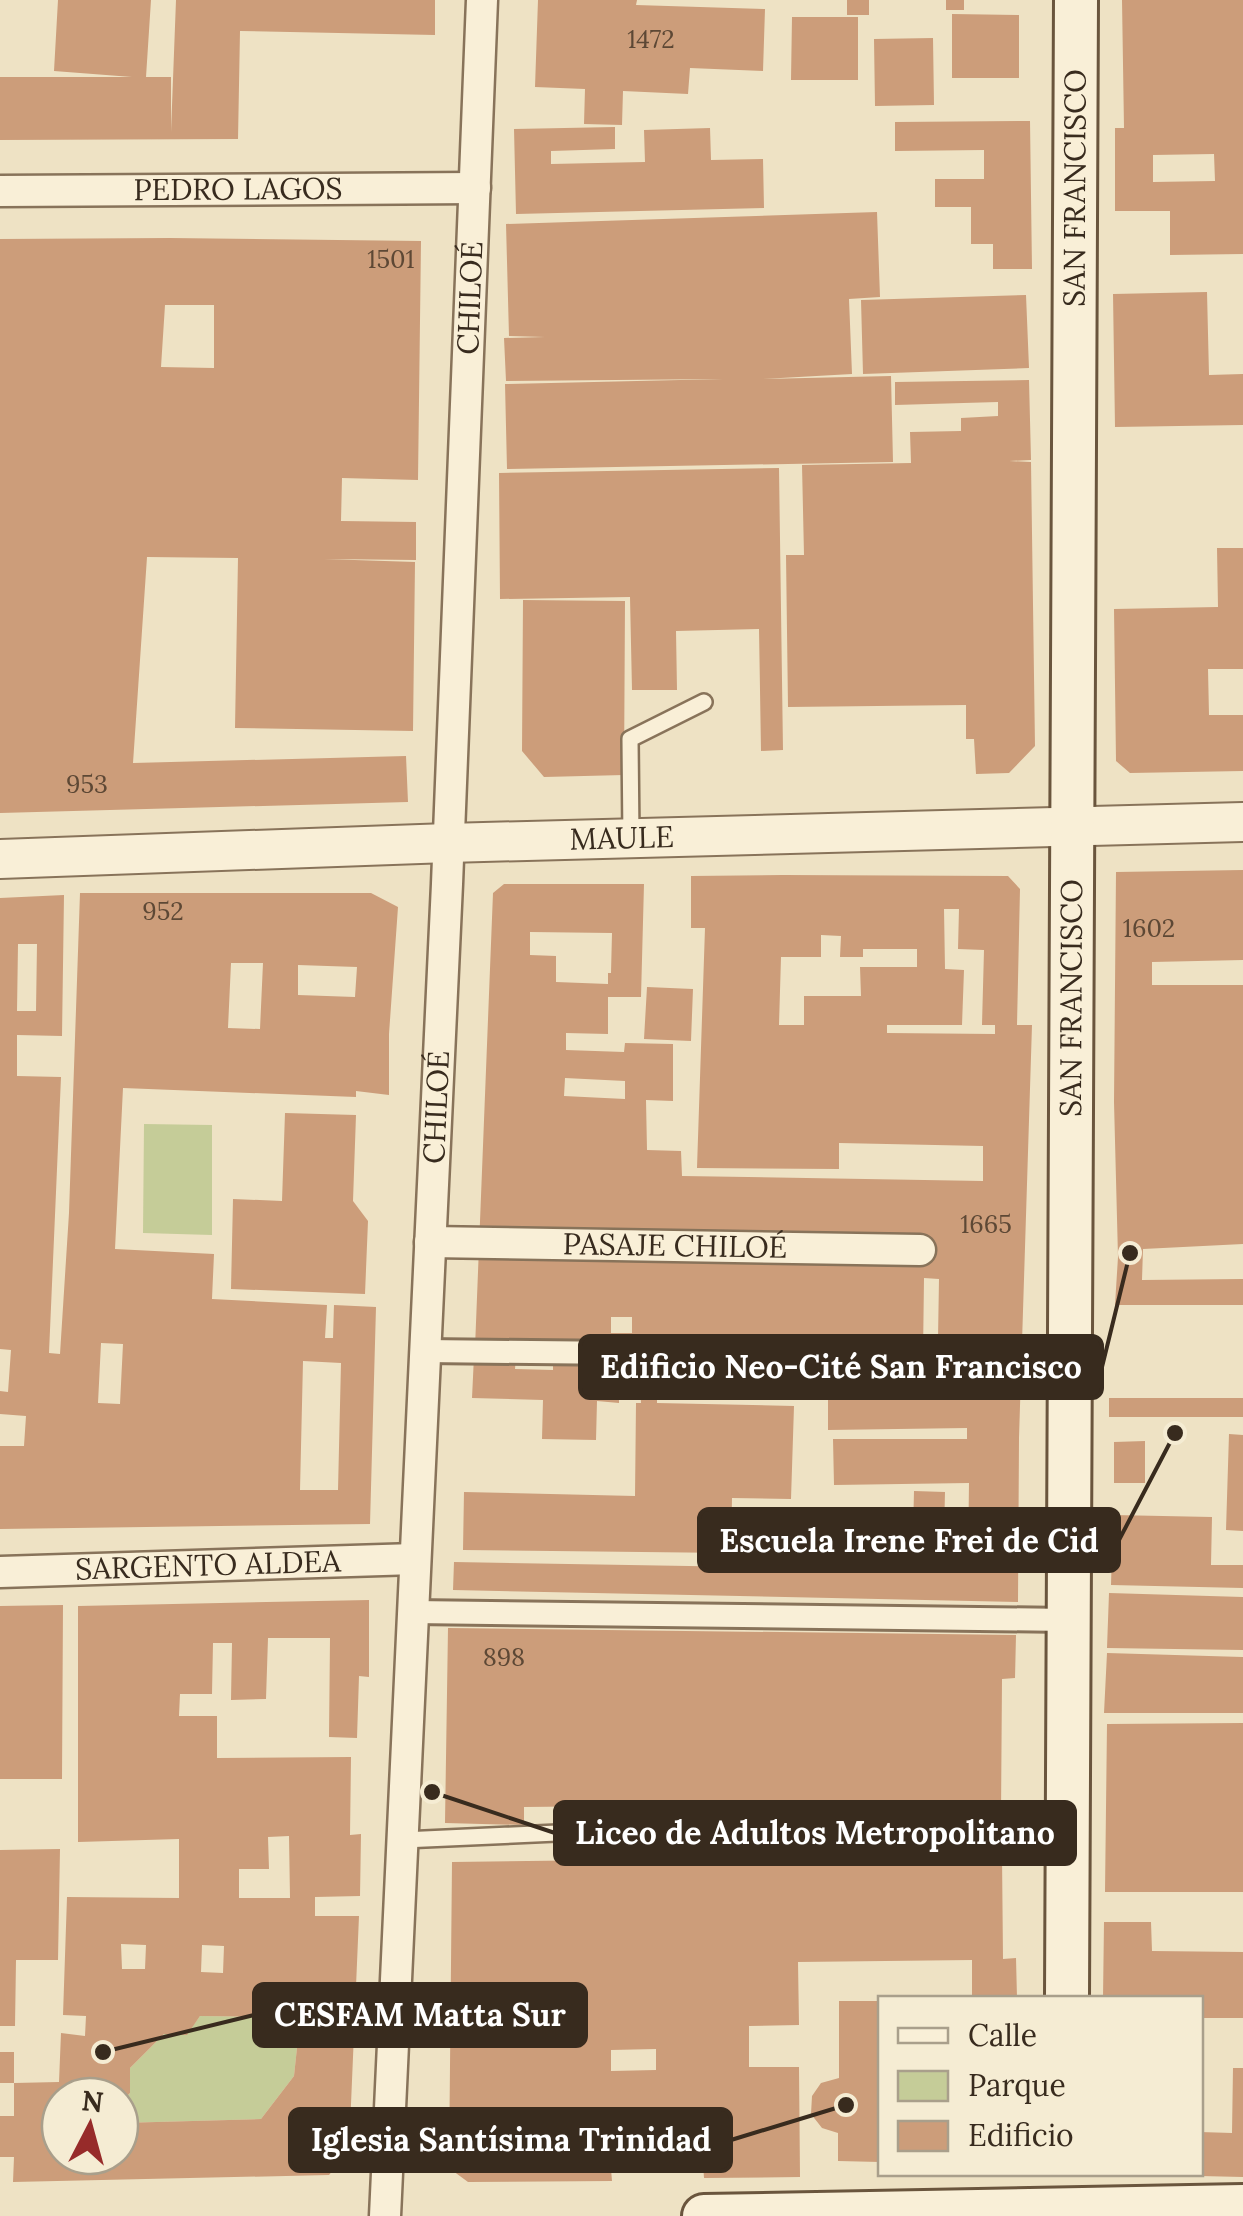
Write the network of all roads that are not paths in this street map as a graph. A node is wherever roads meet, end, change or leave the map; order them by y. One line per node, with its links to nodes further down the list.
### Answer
1 (482, 0): 3 (street, CHILOÉ)
2 (1076, 0): 7 (main road, SAN FRANCISCO)
3 (475, 188): 4 (street, PEDRO LAGOS); 9 (street, CHILOÉ)
4 (0, 192)
5 (704, 702): 8 (lane)
6 (1243, 822): 7 (street, MAULE)
7 (1072, 826): 8 (street, MAULE); 14 (main road, SAN FRANCISCO)
8 (631, 838): 9 (street, MAULE)
9 (448, 843): 10 (street, MAULE); 11 (street, CHILOÉ)
10 (0, 859)
11 (430, 1242): 12 (street, PASAJE CHILOÉ); 13 (street, CHILOÉ)
12 (920, 1250)
13 (425, 1351): 14 (street); 15 (street, CHILOÉ)
14 (1070, 1358): 18 (main road, SAN FRANCISCO)
15 (415, 1559): 16 (street, SARGENTO ALDEA); 17 (street, CHILOÉ)
16 (0, 1572)
17 (413, 1612): 18 (street); 20 (street, CHILOÉ)
18 (1068, 1620): 21 (main road, SAN FRANCISCO)
19 (908, 1817): 20 (lane)
20 (403, 1840): 24 (street, CHILOÉ)
21 (1068, 1996)
22 (1067, 2200): 23 (main road); 25 (main road)
23 (1235, 2209)
24 (385, 2216)
25 (704, 2216)

